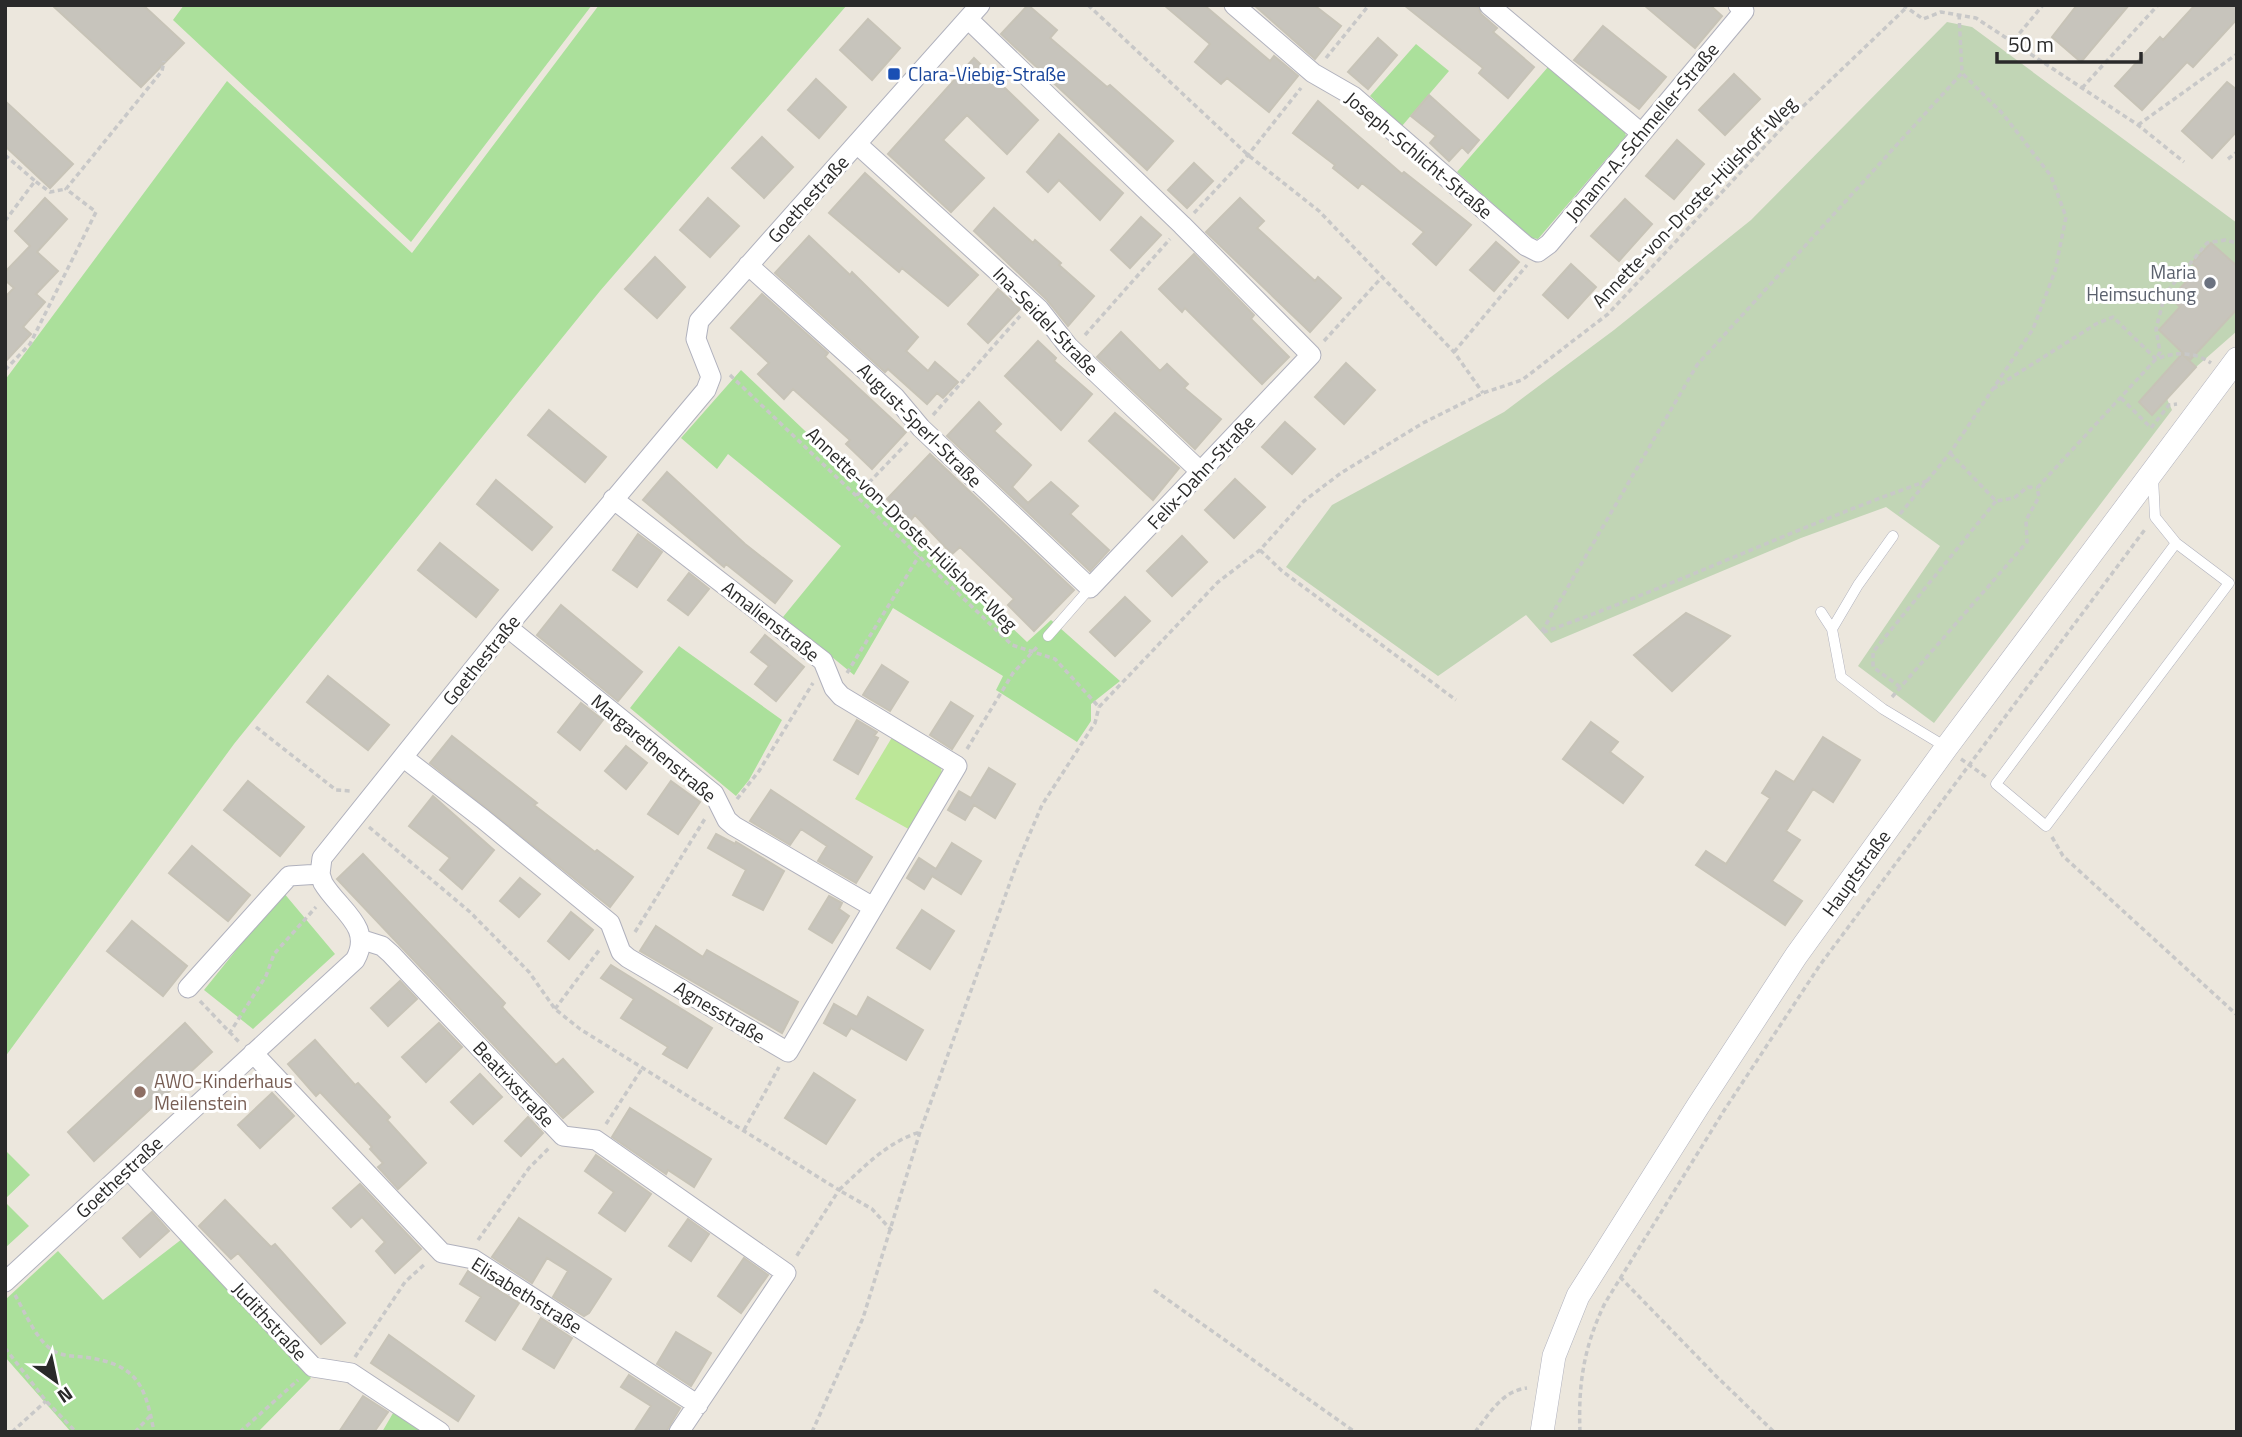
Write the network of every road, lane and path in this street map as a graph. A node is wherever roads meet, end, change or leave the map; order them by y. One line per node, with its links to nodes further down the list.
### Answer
1 (1088, 5): 22 (path)
2 (1234, 5): 14 (street, Joseph-Schlicht-Straße)
3 (1369, 5): 14 (path)
4 (1489, 5): 18 (street)
5 (2043, 5): 11 (path)
6 (2158, 5): 16 (path)
7 (1904, 6): 10 (path); 43 (path, Annette-von-Droste-Hülshoff-Weg)
8 (1741, 8): 18 (street, Johann-A.-Schmeller-Straße)
9 (974, 12): 19 (street, Goethestraße); 28 (street)
10 (1959, 13): 11 (path); 15 (path)
11 (2014, 40): 16 (path)
12 (2237, 54): 17 (path)
13 (164, 61): 26 (path)
14 (1313, 73): 22 (path); 30 (street, Joseph-Schlicht-Straße)
15 (1962, 73): 42 (path); 50 (path)
16 (2082, 88): 17 (path)
17 (2138, 125): 24 (path)
18 (1641, 133): 30 (street, Johann-A.-Schmeller-Straße)
19 (858, 144): 31 (street, Goethestraße); 33 (street, Ina-Seidel-Straße)
20 (2237, 152): 23 (path)
21 (5, 155): 25 (path)
22 (1248, 155): 28 (path); 32 (path)
23 (2228, 159)
24 (2184, 162)
25 (35, 181): 26 (path); 27 (path)
26 (66, 189): 41 (path)
27 (5, 221)
28 (1182, 225): 34 (path); 36 (street)
29 (2237, 243): 37 (path)
30 (1538, 252): 35 (path)
31 (748, 265): 39 (street, Goethestraße); 46 (street, August-Sperl-Straße)
32 (1383, 276): 35 (path); 36 (path)
33 (1033, 302): 34 (street, Ina-Seidel-Straße); 46 (path)
34 (1068, 346): 49 (street, Ina-Seidel-Straße)
35 (1454, 352): 43 (path)
36 (1311, 355): 49 (street, Felix-Dahn-Straße)
37 (2156, 359): 40 (path); 42 (path); 44 (path)
38 (2237, 359): 45 (street, Hauptstraße)
39 (709, 365): 52 (path, Annette-von-Droste-Hülshoff-Weg); 53 (street, Goethestraße)
40 (2214, 366)
41 (5, 370)
42 (1991, 390): 47 (path)
43 (1483, 393): 59 (path, Annette-von-Droste-Hülshoff-Weg)
44 (2121, 398): 45 (path); 51 (path)
45 (2197, 412): 48 (street, Hauptstraße)
46 (921, 429): 52 (path); 61 (street, August-Sperl-Straße)
47 (1950, 453): 50 (path); 54 (path)
48 (2153, 470): 56 (lane); 73 (street, Hauptstraße)
49 (1201, 472): 61 (street, Felix-Dahn-Straße)
50 (1927, 481): 55 (path)
51 (2037, 488): 54 (path); 68 (path)
52 (857, 495): 60 (path, Annette-von-Droste-Hülshoff-Weg)
53 (613, 499): 63 (street, Goethestraße); 67 (street, Amalienstraße)
54 (1996, 501): 68 (path)
55 (1900, 514)
56 (2155, 517): 58 (lane); 75 (path)
57 (1893, 536): 64 (lane)
58 (2176, 543): 77 (lane); 81 (lane)
59 (1260, 550): 69 (path); 70 (path, Annette-von-Droste-Hülshoff-Weg)
60 (919, 556): 66 (path, Annette-von-Droste-Hülshoff-Weg); 67 (path)
61 (1090, 588): 65 (lane)
62 (1821, 612): 64 (lane)
63 (507, 627): 74 (street, Goethestraße); 79 (street, Margarethenstraße)
64 (1832, 629): 71 (lane)
65 (1048, 636)
66 (1031, 654): 70 (path, Annette-von-Droste-Hülshoff-Weg); 76 (path)
67 (831, 679): 76 (street, Amalienstraße); 79 (path)
68 (1901, 687): 71 (path)
69 (1456, 700)
70 (1100, 707): 94 (path)
71 (1883, 709): 73 (lane)
72 (256, 727): 78 (path)
73 (1946, 748): 75 (path); 108 (street, Hauptstraße)
74 (404, 758): 78 (street, Goethestraße); 86 (street, Agnesstraße)
75 (1969, 765): 77 (path); 102 (path)
76 (957, 766): 84 (street, Agnesstraße)
77 (1996, 784): 81 (lane)
78 (374, 794): 80 (street, Goethestraße)
79 (721, 809): 84 (street, Margarethenstraße); 86 (path)
80 (356, 817): 82 (street, Goethestraße); 88 (path)
81 (2046, 826): 89 (path)
82 (320, 874): 83 (street); 87 (street)
83 (330, 895): 85 (street); 87 (path)
84 (873, 907): 90 (street, Agnesstraße)
85 (363, 940): 91 (street, Goethestraße); 95 (street, Beatrixstraße)
86 (617, 943): 88 (path); 90 (street, Agnesstraße)
87 (188, 988)
88 (555, 1009): 92 (path)
89 (2237, 1015)
90 (788, 1052): 93 (path)
91 (253, 1053): 97 (street, Goethestraße); 100 (street, Elisabethstraße)
92 (643, 1068): 93 (path); 96 (path)
93 (744, 1130): 98 (path)
94 (920, 1132): 98 (path); 99 (path)
95 (562, 1136): 96 (street, Beatrixstraße); 100 (path)
96 (596, 1140): 101 (street, Beatrixstraße)
97 (128, 1169): 103 (street, Goethestraße); 106 (street, Judithstraße)
98 (839, 1191): 99 (path); 101 (path)
99 (892, 1231): 120 (path)
100 (456, 1256): 107 (path); 110 (street, Elisabethstraße)
101 (786, 1273): 110 (street)
102 (1620, 1277): 123 (path); 124 (path)
103 (6, 1281): 111 (path)
104 (1153, 1290): 121 (path)
105 (5, 1348): 109 (path)
106 (313, 1367): 107 (street, Judithstraße); 117 (path)
107 (346, 1372): 118 (street, Judithstraße)
108 (1547, 1390): 112 (street, Hauptstraße); 122 (path)
109 (46, 1401): 113 (path); 114 (path)
110 (698, 1405): 119 (street)
111 (151, 1415): 115 (path); 116 (path)
112 (1544, 1429)
113 (12, 1432)
114 (76, 1432)
115 (135, 1432)
116 (154, 1432)
117 (240, 1432)
118 (440, 1432)
119 (680, 1432)
120 (812, 1432)
121 (1355, 1432)
122 (1475, 1432)
123 (1580, 1432)
124 (1774, 1432)

